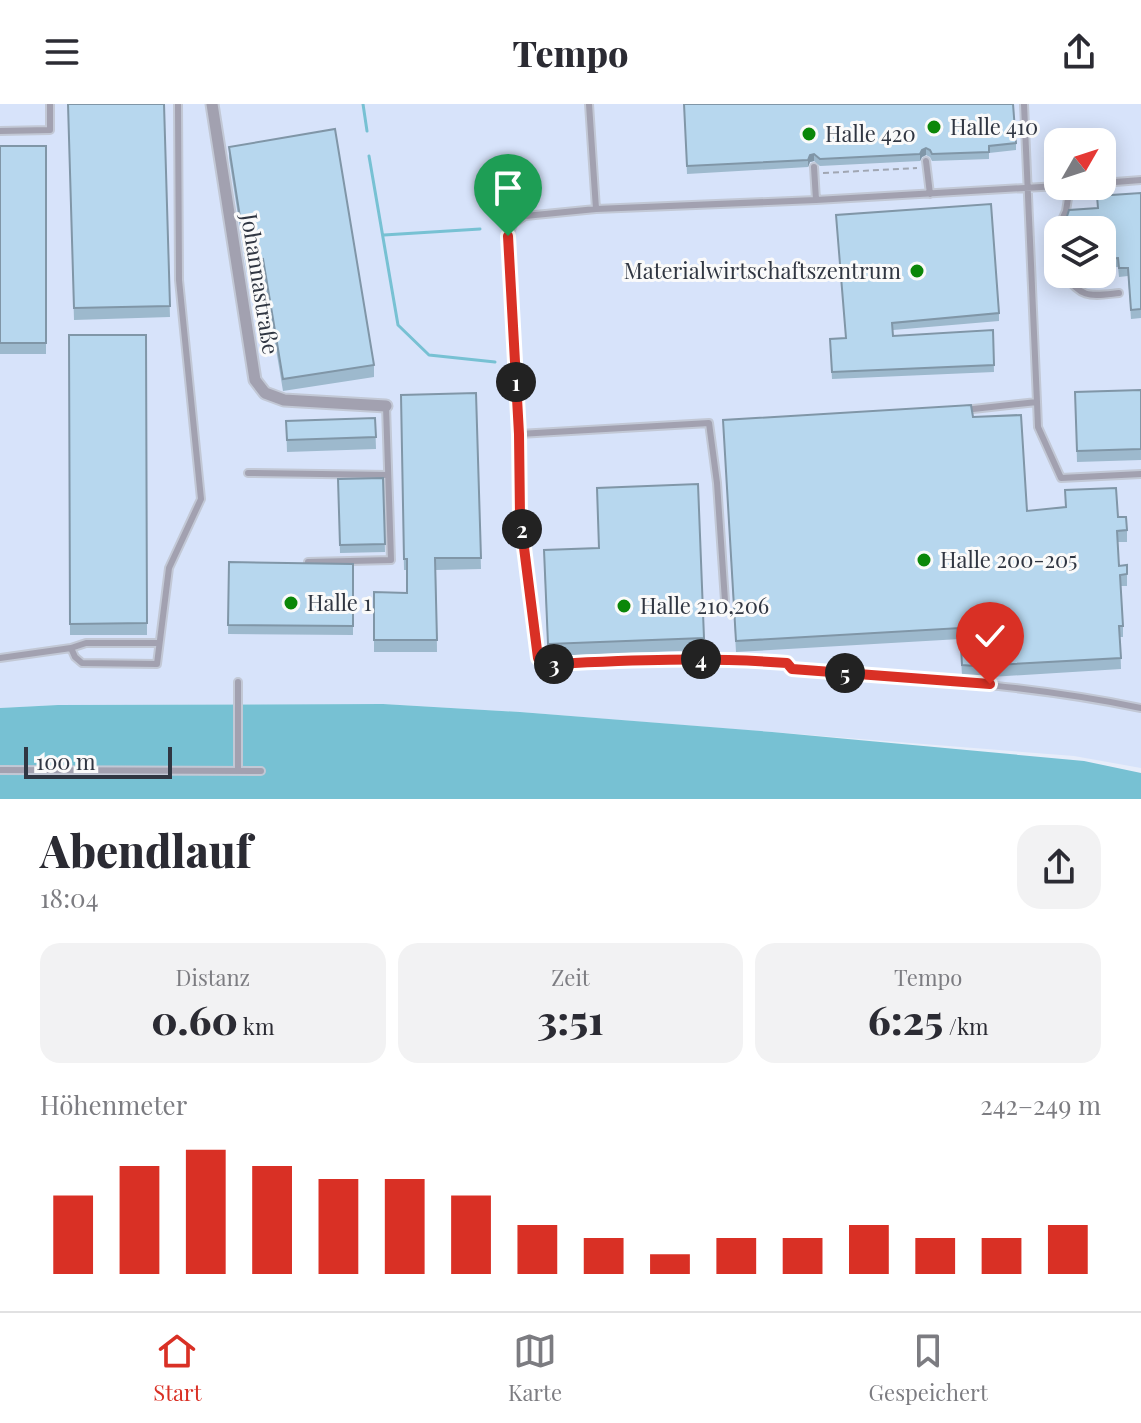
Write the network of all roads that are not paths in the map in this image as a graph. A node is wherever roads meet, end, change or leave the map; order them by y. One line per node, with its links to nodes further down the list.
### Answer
1 (50, 104): 6 (lane)
2 (178, 104): 29 (lane)
3 (212, 104): 19 (street, Johannastraße)
4 (589, 104): 15 (lane)
5 (1024, 104): 12 (lane)
6 (0, 131)
7 (926, 164): 13 (lane)
8 (814, 170): 14 (lane)
9 (1141, 180): 10 (lane)
10 (1116, 182)
11 (1044, 186): 12 (lane)
12 (1027, 187): 13 (lane); 18 (lane)
13 (930, 194): 14 (lane)
14 (816, 200): 15 (lane)
15 (596, 209): 23 (lane)
16 (1076, 288): 17 (lane)
17 (1119, 293)
18 (1037, 402): 20 (lane); 26 (lane)
19 (386, 406): 25 (lane)
20 (955, 410)
21 (724, 422): 22 (lane)
22 (709, 423): 23 (lane); 28 (lane)
23 (519, 434): 33 (lane)
24 (248, 473): 25 (lane)
25 (388, 475): 27 (lane)
26 (1141, 476)
27 (308, 562)
28 (725, 601)
29 (159, 643): 30 (lane); 30 (lane)
30 (71, 648): 31 (lane)
31 (0, 658)
32 (238, 682): 35 (lane)
33 (1141, 708)
34 (0, 770): 35 (lane)
35 (238, 771): 36 (lane)
36 (261, 771)

